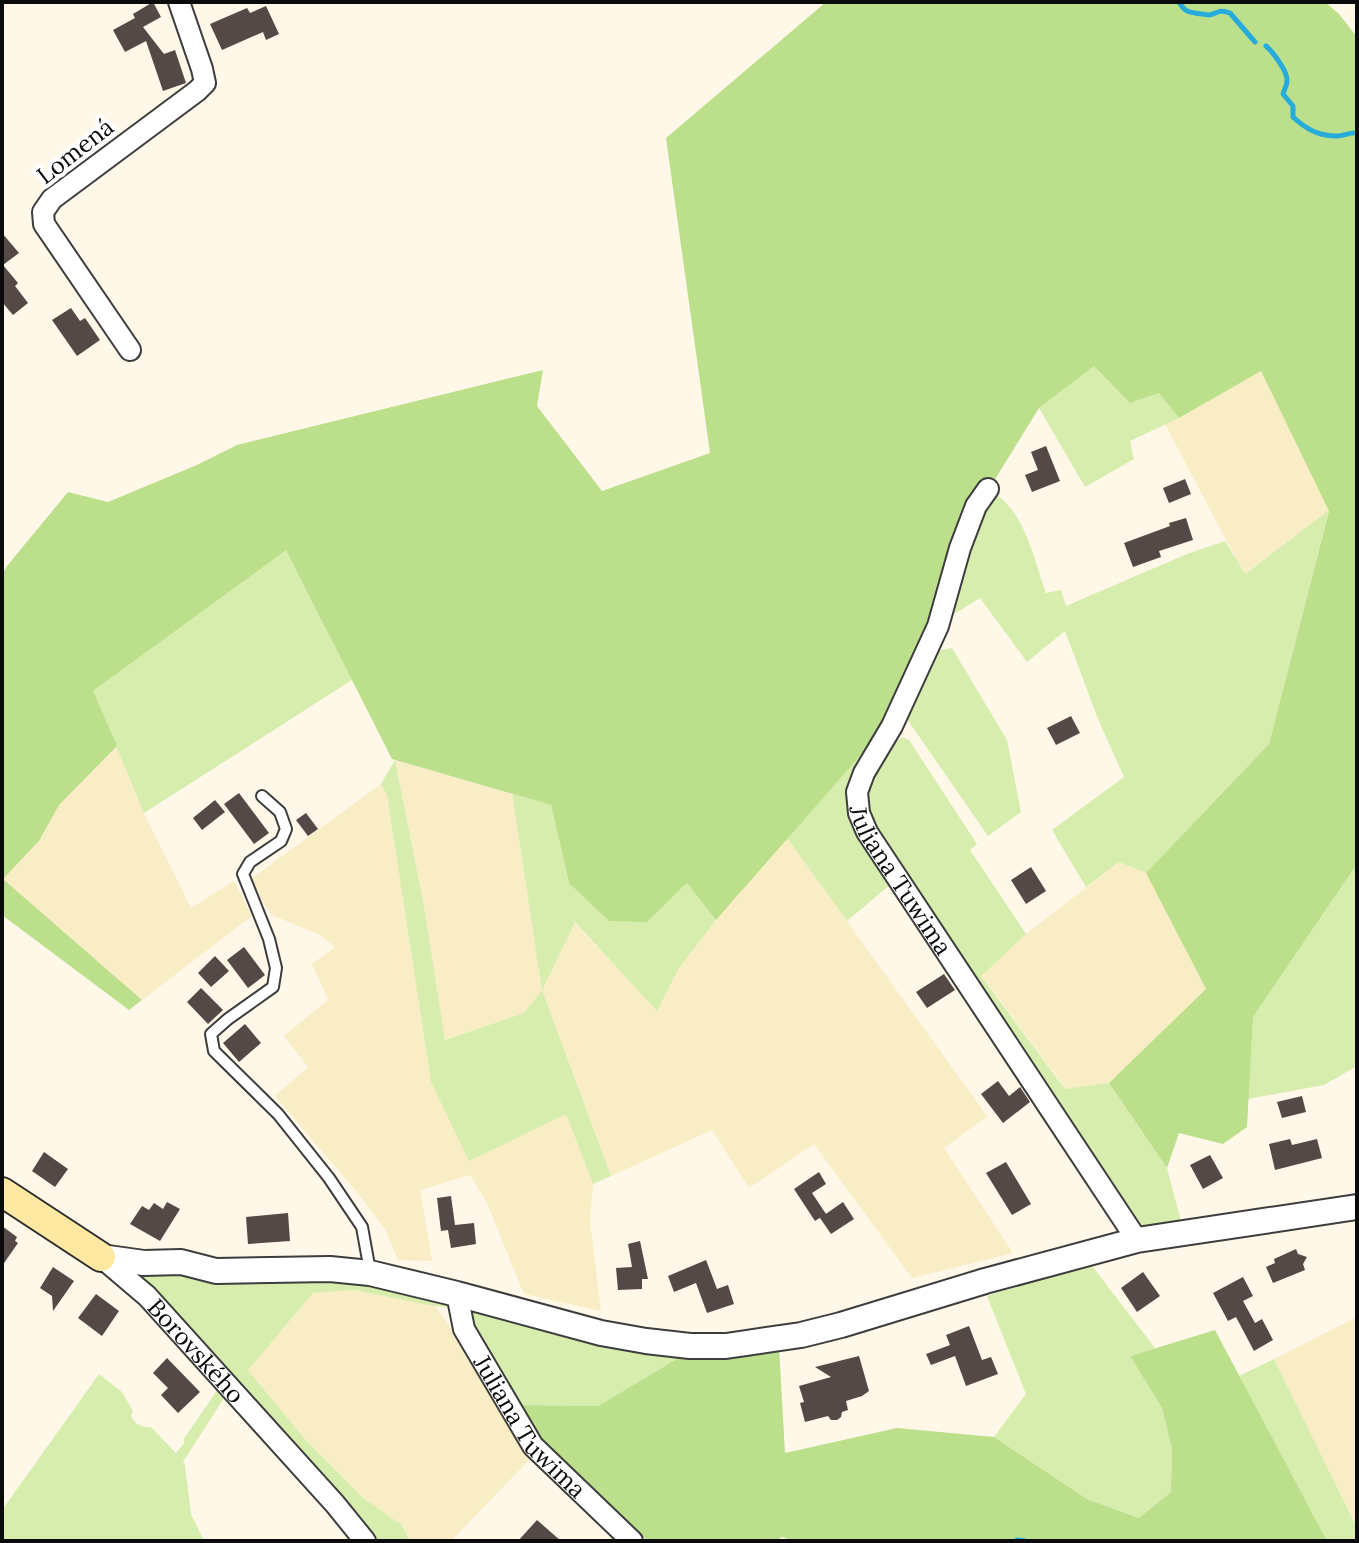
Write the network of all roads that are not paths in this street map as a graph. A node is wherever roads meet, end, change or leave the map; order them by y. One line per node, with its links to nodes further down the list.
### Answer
1 (179, 2): 2 (street, Lomená)
2 (130, 350)
3 (988, 489): 7 (street, Juliana Tuwima)
4 (262, 796): 9 (lane)
5 (2, 1192): 8 (main road)
6 (1357, 1207): 7 (street)
7 (1137, 1240): 11 (street)
8 (101, 1257): 10 (street)
9 (370, 1273): 10 (street); 11 (street)
10 (140, 1275): 12 (street, Borovského)
11 (457, 1294): 13 (street, Juliana Tuwima)
12 (365, 1541)
13 (632, 1541)

